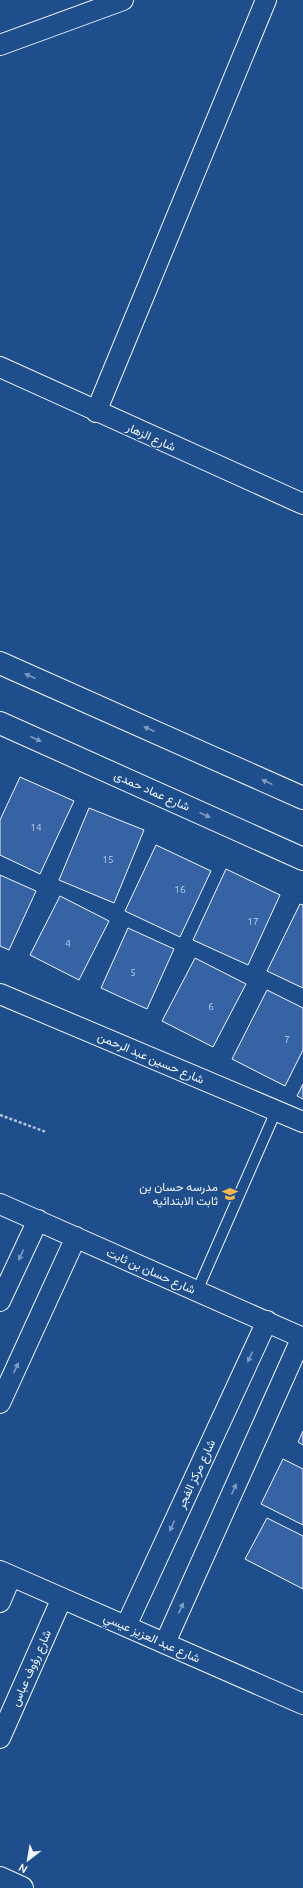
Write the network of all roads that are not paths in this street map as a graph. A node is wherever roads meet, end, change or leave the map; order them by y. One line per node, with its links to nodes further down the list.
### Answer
1 (123, 0): 3 (street)
2 (266, 0): 5 (street)
3 (0, 45)
4 (0, 367): 5 (street, شارع الزهار)
5 (96, 412): 6 (street, شارع الزهار)
6 (303, 504)
7 (0, 663): 9 (street, one-way to 7)
8 (0, 723): 10 (street, شارع عماد حمدى, one-way to 10)
9 (303, 798)
10 (303, 859)
11 (0, 994): 12 (street, شارع حسين عبد الرحمن)
12 (276, 1111): 13 (street, شارع حسين عبد الرحمن); 17 (lane)
13 (303, 1122)
14 (0, 1204): 15 (street, شارع حسان بن ثابت)
15 (38, 1220): 16 (street, شارع حسان بن ثابت); 18 (street, one-way to 18)
16 (76, 1237): 17 (street, شارع حسان بن ثابت); 21 (street, one-way to 16)
17 (196, 1291): 19 (street, شارع حسان بن ثابت)
18 (0, 1301)
19 (267, 1321): 20 (street, شارع حسان بن ثابت); 25 (street, شارع مركز الفجر, one-way to 25)
20 (302, 1337): 26 (street, one-way to 20)
21 (0, 1403)
22 (6, 1574): 23 (street, شارع عبد العزيز عيسي); 24 (street)
23 (62, 1598): 25 (street, شارع عبد العزيز عيسي); 28 (street, شارع رؤوف عباس)
24 (0, 1602)
25 (126, 1626): 26 (street, شارع عبد العزيز عيسي)
26 (165, 1643): 27 (street, شارع عبد العزيز عيسي)
27 (303, 1704)
28 (0, 1738)
29 (0, 1878): 30 (street)
30 (22, 1888)

